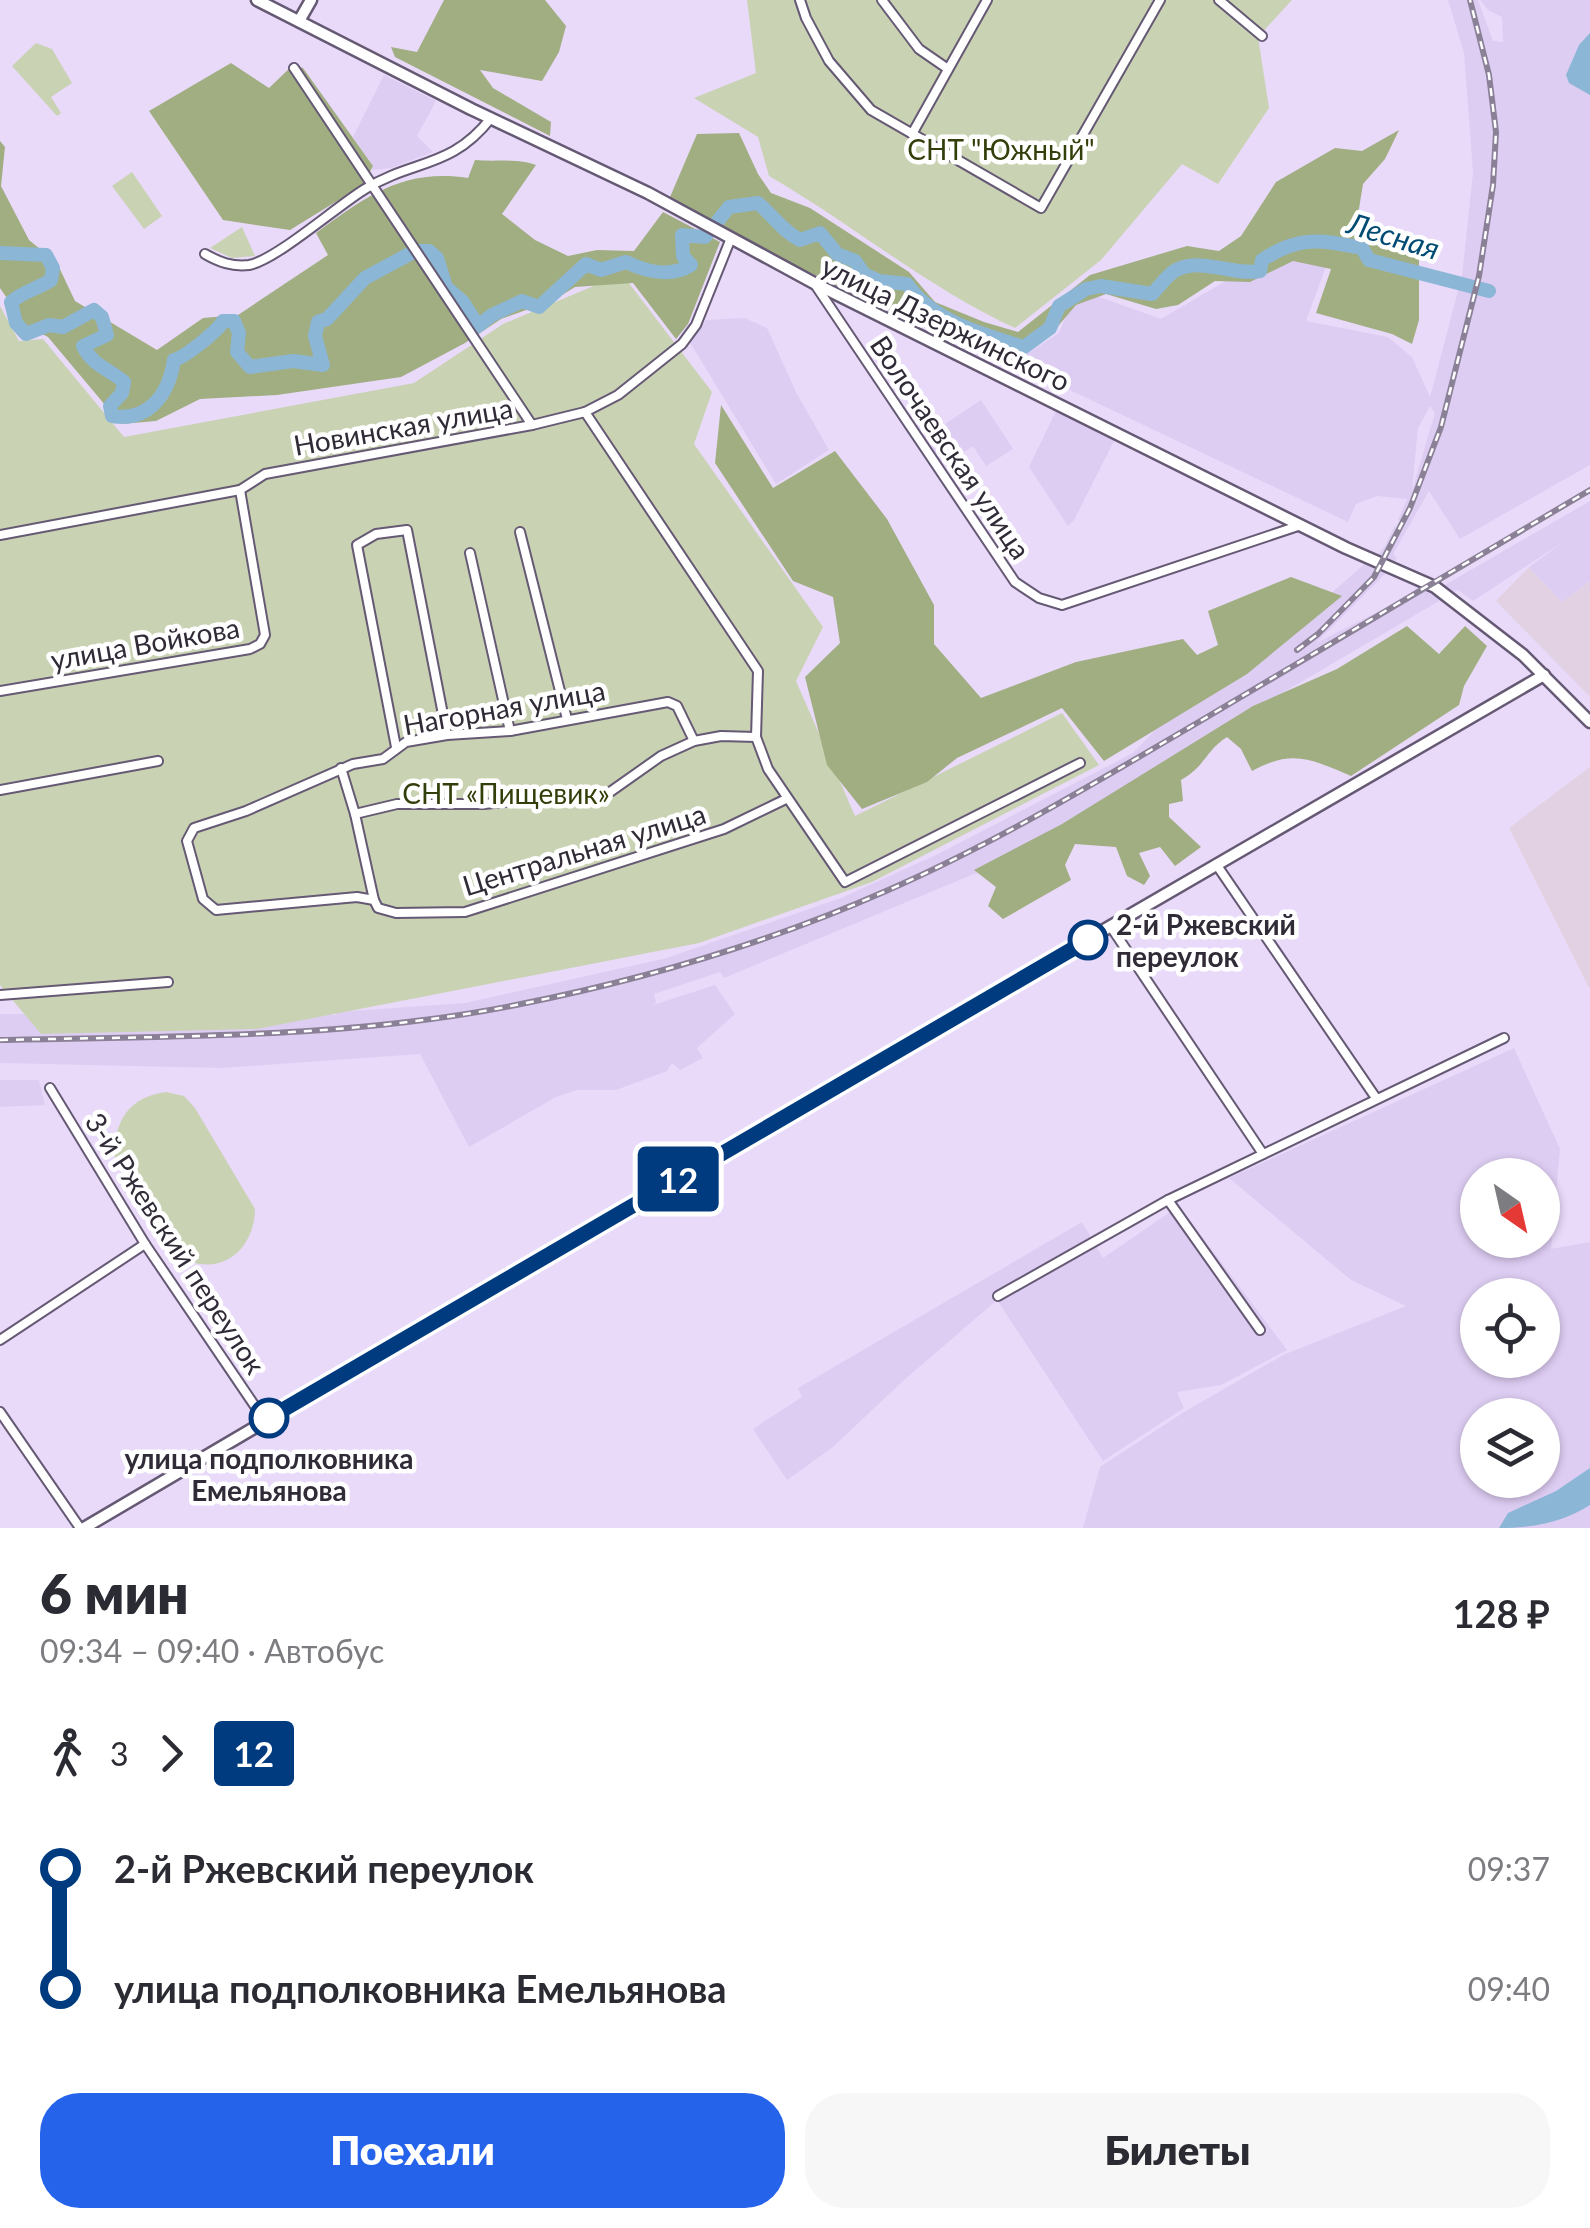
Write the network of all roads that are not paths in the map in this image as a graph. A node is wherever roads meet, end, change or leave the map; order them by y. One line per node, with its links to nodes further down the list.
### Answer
1 (257, 0): 8 (main road, улица Дзержинского)
2 (311, 0): 8 (main road)
3 (800, 0): 13 (street)
4 (882, 0): 11 (street)
5 (987, 0): 11 (street)
6 (1160, 0): 13 (street)
7 (1219, 0): 9 (street)
8 (300, 22): 12 (main road, улица Дзержинского)
9 (1262, 36)
10 (294, 68): 14 (street)
11 (948, 70): 13 (street)
12 (491, 118): 14 (street); 15 (main road, улица Дзержинского)
13 (912, 134)
14 (373, 185): 16 (street); 19 (street)
15 (730, 238): 17 (main road, улица Дзержинского); 18 (street, Новинская улица)
16 (205, 254)
17 (814, 283): 21 (main road, улица Дзержинского); 21 (street, Волочаевская улица)
18 (585, 412): 19 (street, Новинская улица); 31 (street)
19 (532, 426): 20 (street, Новинская улица)
20 (240, 490): 23 (street, Новинская улица); 26 (street, улица Войкова)
21 (1301, 525): 25 (main road, улица Дзержинского)
22 (520, 532): 27 (street)
23 (0, 534)
24 (470, 553): 29 (street)
25 (1544, 675): 28 (main road, улица Дзержинского); 40 (main road)
26 (0, 691)
27 (566, 719): 29 (street, Нагорная улица); 32 (street, Нагорная улица)
28 (1590, 722)
29 (510, 731): 30 (street, Нагорная улица)
30 (448, 735): 33 (street, Нагорная улица); 33 (street)
31 (756, 737): 32 (street); 38 (street)
32 (694, 741): 39 (street)
33 (396, 747): 36 (street, Нагорная улица)
34 (158, 762): 37 (street)
35 (1080, 763): 38 (street)
36 (341, 768): 39 (street); 42 (street, Нагорная улица)
37 (0, 790)
38 (786, 799): 41 (street, Центральная улица)
39 (355, 814): 41 (street)
40 (1216, 864): 43 (main road); 48 (street)
41 (374, 900): 42 (street, Центральная улица)
42 (216, 910)
43 (1110, 926): 49 (street); 56 (main road)
44 (168, 982): 45 (street)
45 (0, 995)
46 (1504, 1038): 48 (street)
47 (50, 1088): 51 (street, 3-й Ржевский переулок)
48 (1376, 1098): 49 (street)
49 (1263, 1154): 50 (street)
50 (1168, 1200): 52 (street); 53 (street)
51 (145, 1244): 54 (street); 56 (street, 3-й Ржевский переулок)
52 (998, 1296)
53 (1260, 1330)
54 (0, 1340)
55 (0, 1412): 57 (street)
56 (265, 1421): 57 (main road)
57 (89, 1526)

